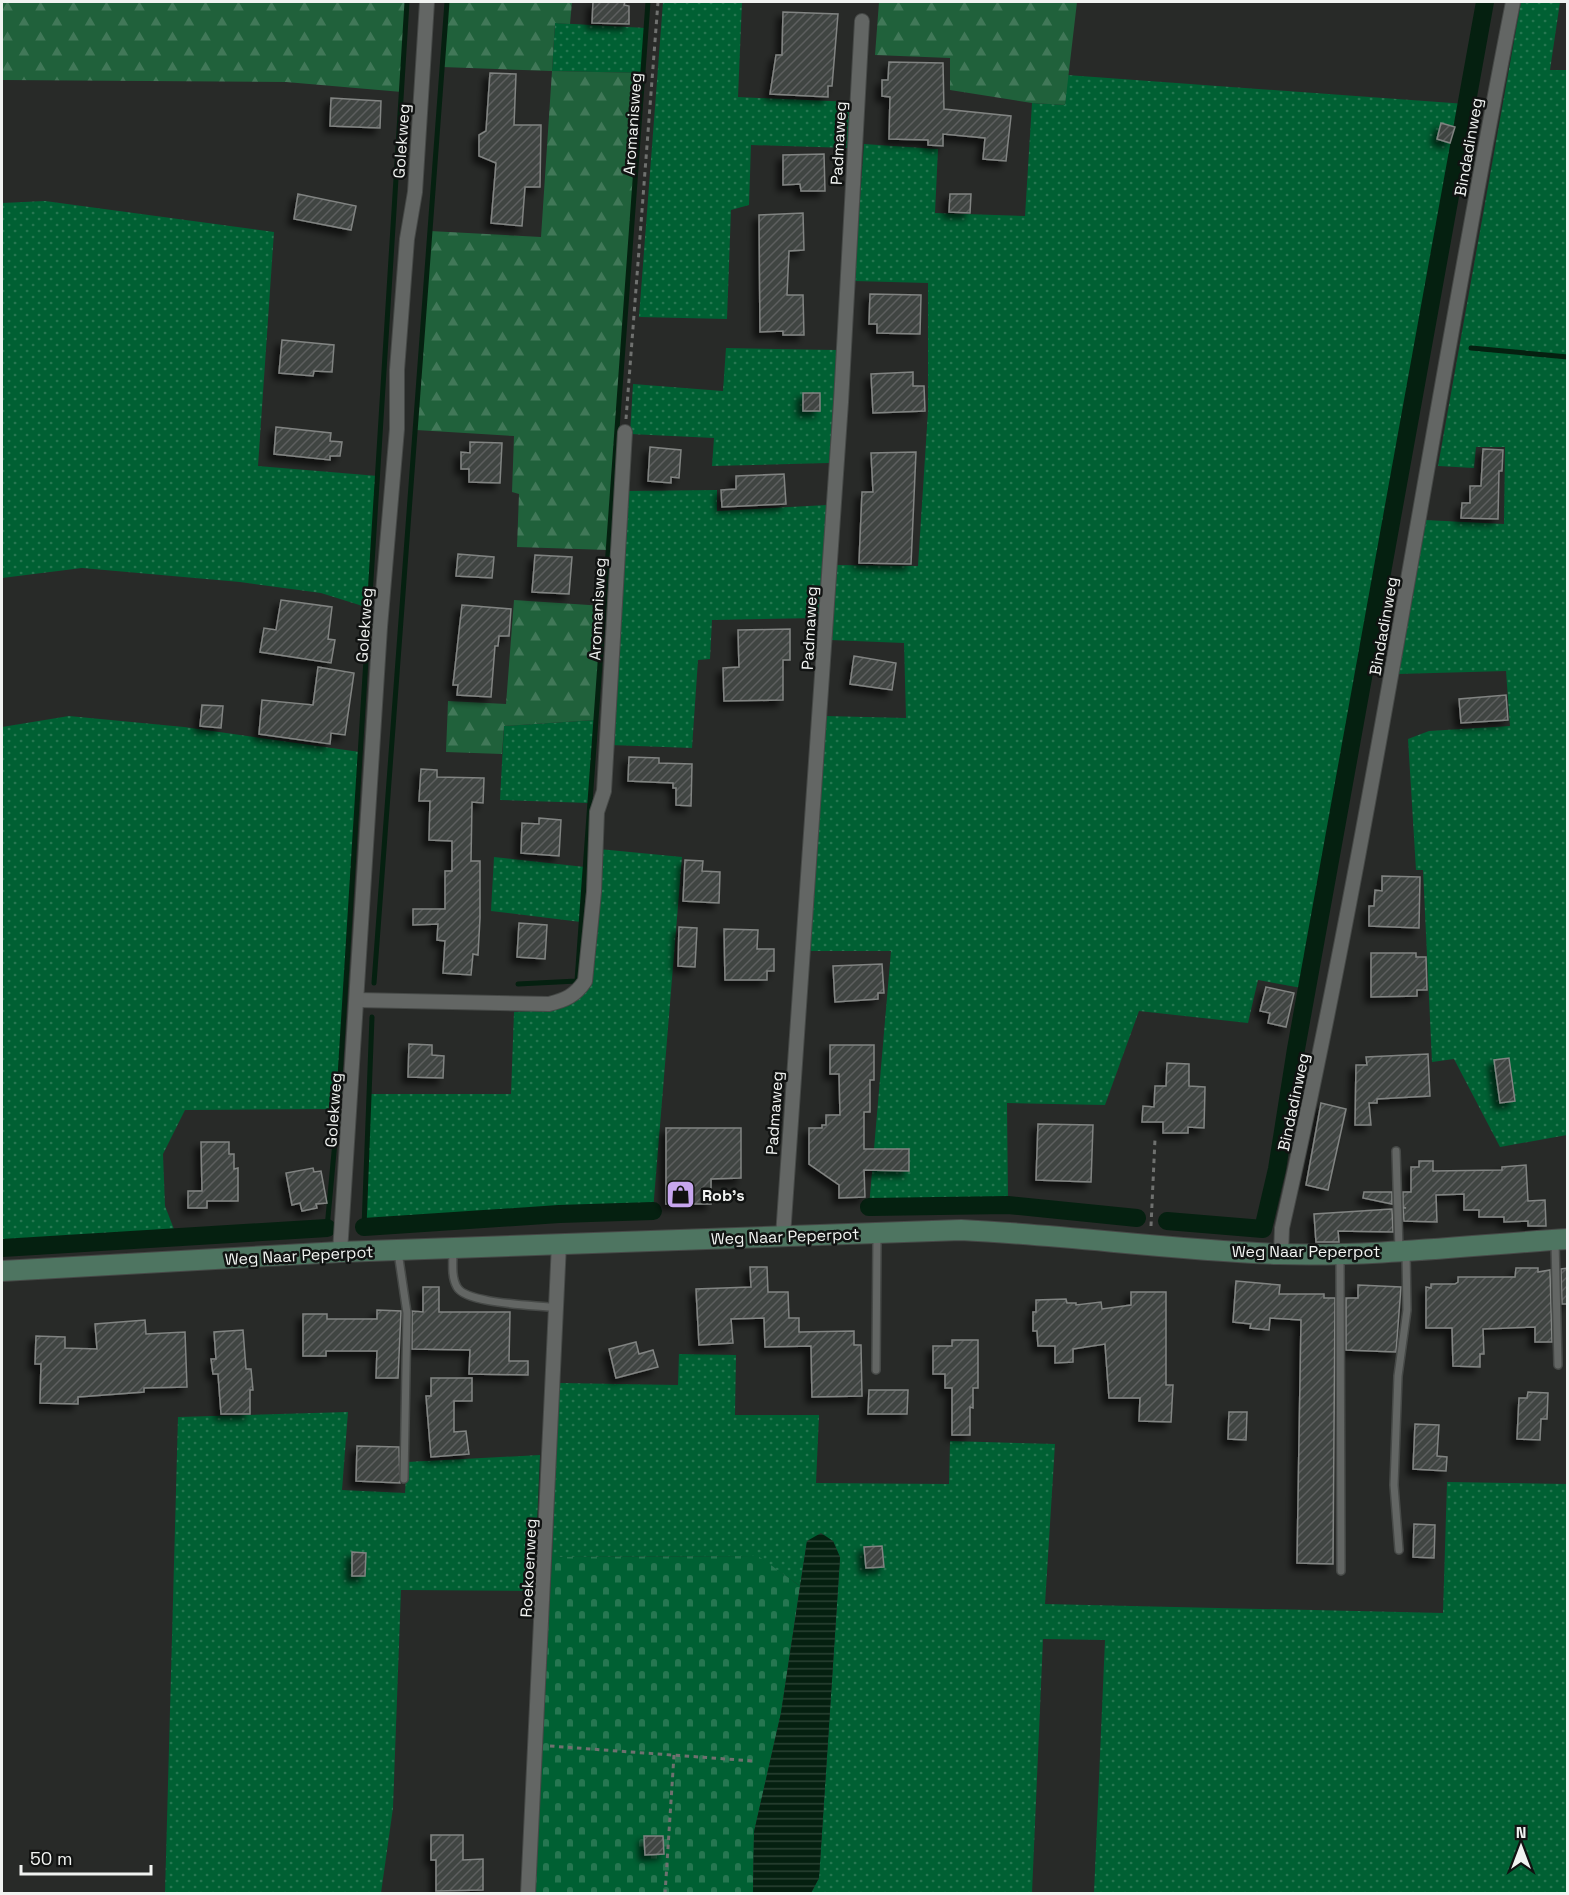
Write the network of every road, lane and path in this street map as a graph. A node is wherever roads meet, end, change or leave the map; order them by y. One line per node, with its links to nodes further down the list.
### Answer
1 (427, 2): 6 (street, Golekweg)
2 (658, 2): 5 (path, Aromanisweg)
3 (1513, 2): 19 (street, Bindadinweg)
4 (862, 21): 10 (street, Padmaweg)
5 (625, 432): 6 (street, Aromanisweg)
6 (357, 1000): 17 (street, Golekweg)
7 (1155, 1139): 12 (path)
8 (1396, 1151): 16 (lane)
9 (877, 1233): 10 (street, Weg Naar Peperpot); 12 (street, Weg Naar Peperpot); 23 (lane)
10 (783, 1236): 13 (street, Weg Naar Peperpot)
11 (1561, 1240): 16 (street, Weg Naar Peperpot); 22 (lane)
12 (1151, 1243): 19 (street, Weg Naar Peperpot)
13 (559, 1244): 14 (street, Weg Naar Peperpot); 21 (street, Roekoenweg)
14 (453, 1248): 15 (street, Weg Naar Peperpot); 21 (lane)
15 (397, 1250): 17 (street, Weg Naar Peperpot); 24 (lane)
16 (1403, 1250): 18 (street, Weg Naar Peperpot); 25 (lane)
17 (340, 1252): 20 (street, Weg Naar Peperpot)
18 (1340, 1252): 19 (street, Weg Naar Peperpot); 26 (lane)
19 (1281, 1254)
20 (2, 1271)
21 (556, 1308): 27 (street, Roekoenweg)
22 (1558, 1365)
23 (876, 1370)
24 (404, 1479)
25 (1399, 1550)
26 (1341, 1571)
27 (536, 1745): 28 (path); 30 (street, Roekoenweg)
28 (674, 1755): 29 (path); 31 (path)
29 (753, 1761)
30 (528, 1893)
31 (665, 1893)

